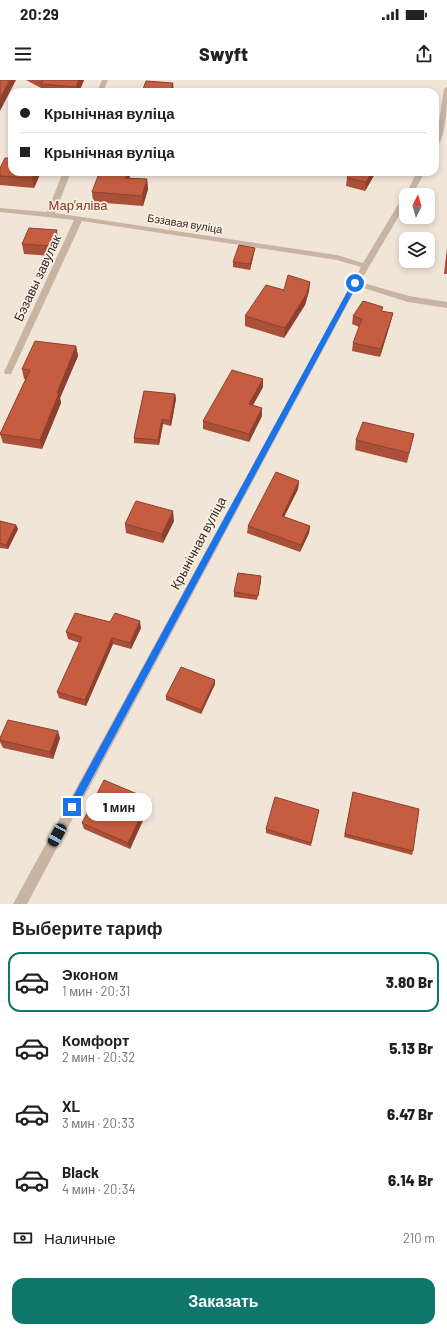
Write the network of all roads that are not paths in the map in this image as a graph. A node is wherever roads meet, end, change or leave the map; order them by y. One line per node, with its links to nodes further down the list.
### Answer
1 (447, 89): 2 (street)
2 (439, 141)
3 (65, 176): 8 (street)
4 (419, 176): 5 (street)
5 (412, 188)
6 (0, 210): 8 (street, Бэзавая вуліца)
7 (399, 210): 10 (street, Крынічная вуліца)
8 (50, 215): 9 (street, Бэзавая вуліца)
9 (79, 218): 10 (street, Бэзавая вуліца); 13 (street, Бэзавы завулак)
10 (366, 266): 11 (street, Крынічная вуліца)
11 (355, 283): 12 (street); 14 (street, Крынічная вуліца)
12 (447, 305)
13 (8, 372)
14 (20, 904)

